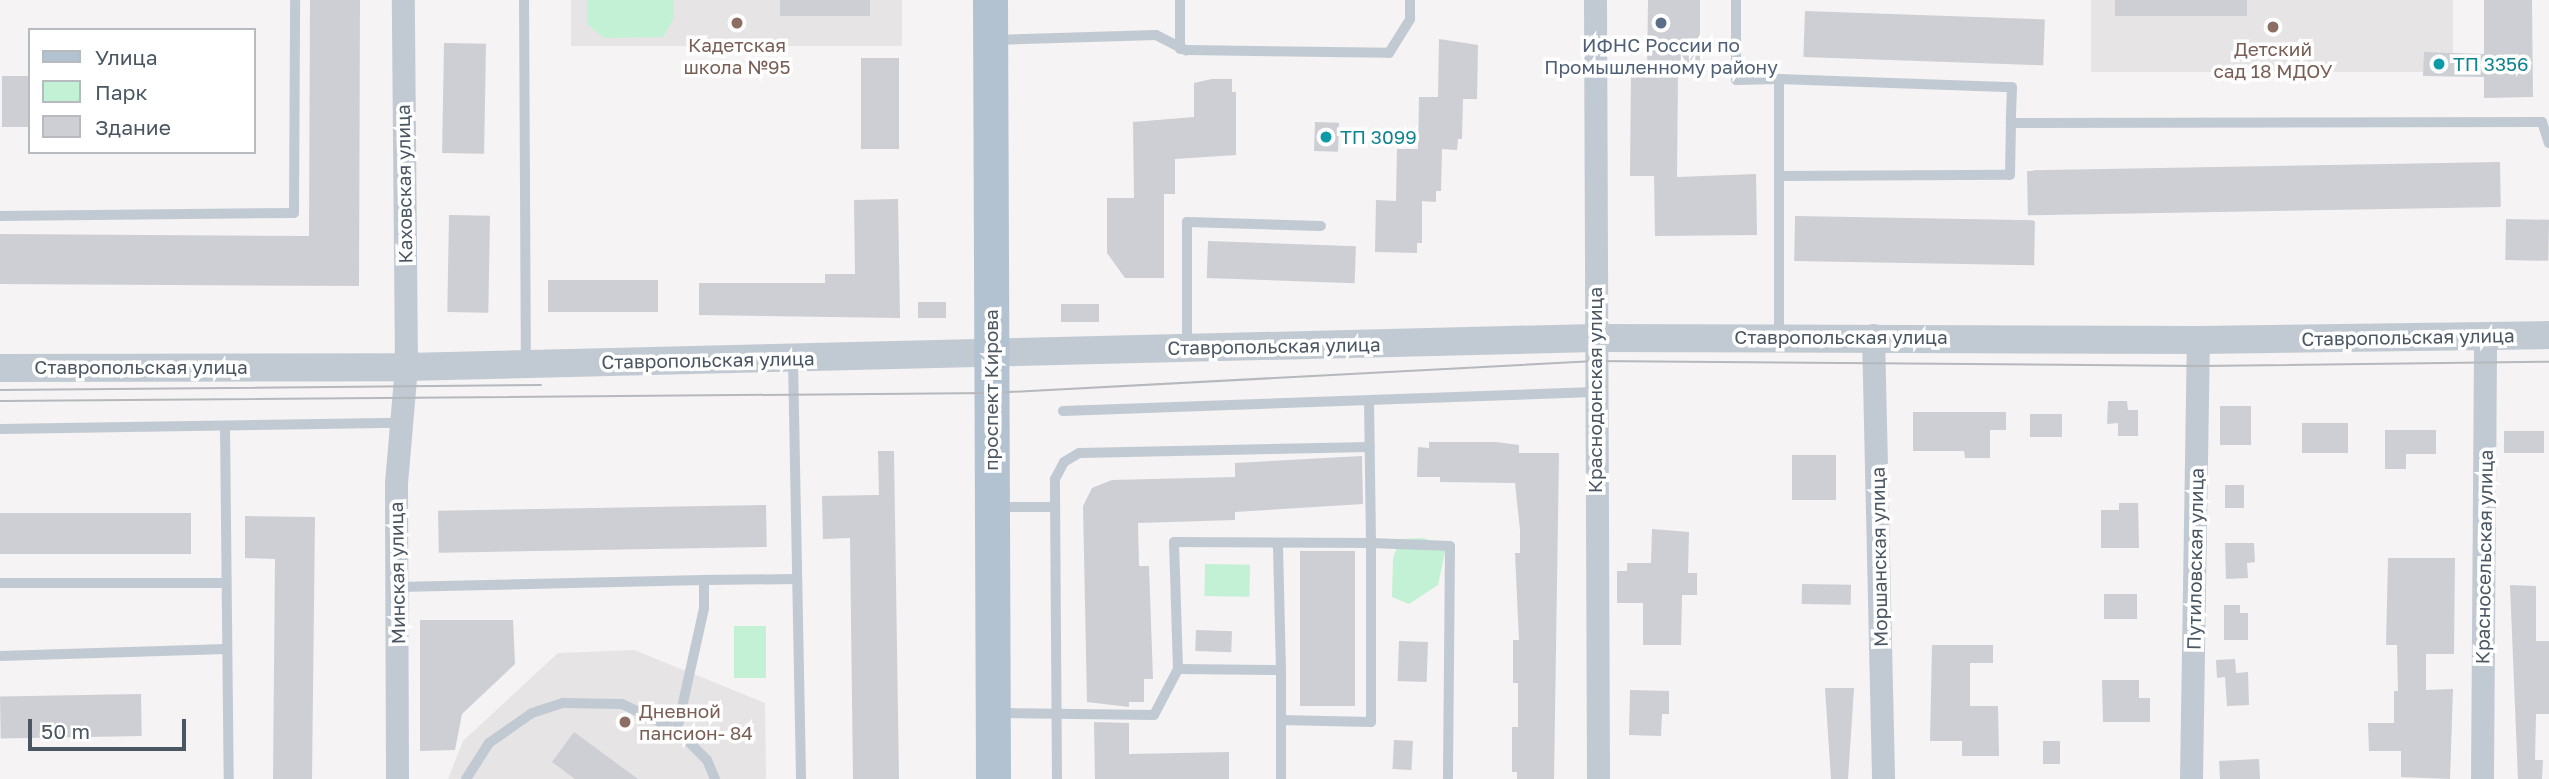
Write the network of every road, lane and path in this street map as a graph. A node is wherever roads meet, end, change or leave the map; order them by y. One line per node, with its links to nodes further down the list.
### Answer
1 (295, 0): 15 (lane)
2 (403, 0): 27 (street, Каховская улица)
3 (524, 0): 26 (lane)
4 (990, 0): 9 (main road, проспект Кирова)
5 (1180, 0): 10 (lane)
6 (1410, 0): 10 (lane)
7 (1595, 0): 21 (street, Краснодонская улица)
8 (1735, 0): 11 (lane)
9 (990, 40): 10 (lane); 24 (main road, проспект Кирова)
10 (1180, 49)
11 (1779, 79): 12 (lane); 14 (lane)
12 (2011, 123): 13 (lane); 14 (lane)
13 (2549, 143)
14 (1781, 176): 19 (lane)
15 (0, 216)
16 (1321, 226): 23 (lane)
17 (1873, 335): 19 (street, Ставропольская улица); 22 (street, Ставропольская улица); 63 (street, Моршанская улица)
18 (2549, 335): 20 (street, Ставропольская улица)
19 (1779, 336): 21 (street, Ставропольская улица)
20 (2486, 336): 22 (street, Ставропольская улица); 65 (street, Красносельская улица)
21 (1595, 338): 23 (street, Ставропольская улица); 29 (street, Краснодонская улица)
22 (2198, 340): 64 (street, Путиловская улица)
23 (1187, 348): 24 (street, Ставропольская улица)
24 (991, 353): 25 (street, Ставропольская улица); 36 (main road, проспект Кирова)
25 (793, 358): 26 (street, Ставропольская улица); 40 (lane)
26 (526, 364): 27 (street, Ставропольская улица)
27 (406, 367): 28 (street, Ставропольская улица); 32 (street, Минская улица)
28 (0, 368)
29 (1594, 392): 30 (lane); 62 (street, Краснодонская улица)
30 (1369, 401): 31 (lane); 35 (lane)
31 (1063, 411)
32 (399, 423): 33 (lane); 44 (street, Минская улица)
33 (225, 426): 34 (lane); 43 (lane)
34 (0, 429)
35 (1370, 447): 37 (lane); 39 (lane)
36 (992, 507): 37 (lane); 49 (main road, проспект Кирова)
37 (1055, 508): 50 (lane)
38 (1278, 543): 39 (lane); 47 (lane); 48 (lane)
39 (1371, 543): 51 (lane); 61 (lane)
40 (797, 579): 41 (lane); 57 (lane)
41 (704, 580): 44 (lane); 52 (lane)
42 (0, 583): 43 (lane)
43 (226, 583): 45 (lane)
44 (398, 587): 54 (street, Минская улица)
45 (226, 649): 46 (lane); 53 (lane)
46 (0, 656)
47 (1178, 669): 48 (lane); 50 (lane)
48 (1281, 670): 51 (lane)
49 (993, 713): 50 (lane); 58 (main road, проспект Кирова)
50 (1057, 713): 59 (lane)
51 (1281, 720): 60 (lane)
52 (677, 730): 55 (lane); 56 (lane)
53 (229, 779)
54 (397, 779)
55 (466, 779)
56 (715, 779)
57 (801, 779)
58 (993, 779)
59 (1057, 779)
60 (1281, 779)
61 (1448, 779)
62 (1598, 779)
63 (1883, 779)
64 (2191, 779)
65 (2482, 779)

